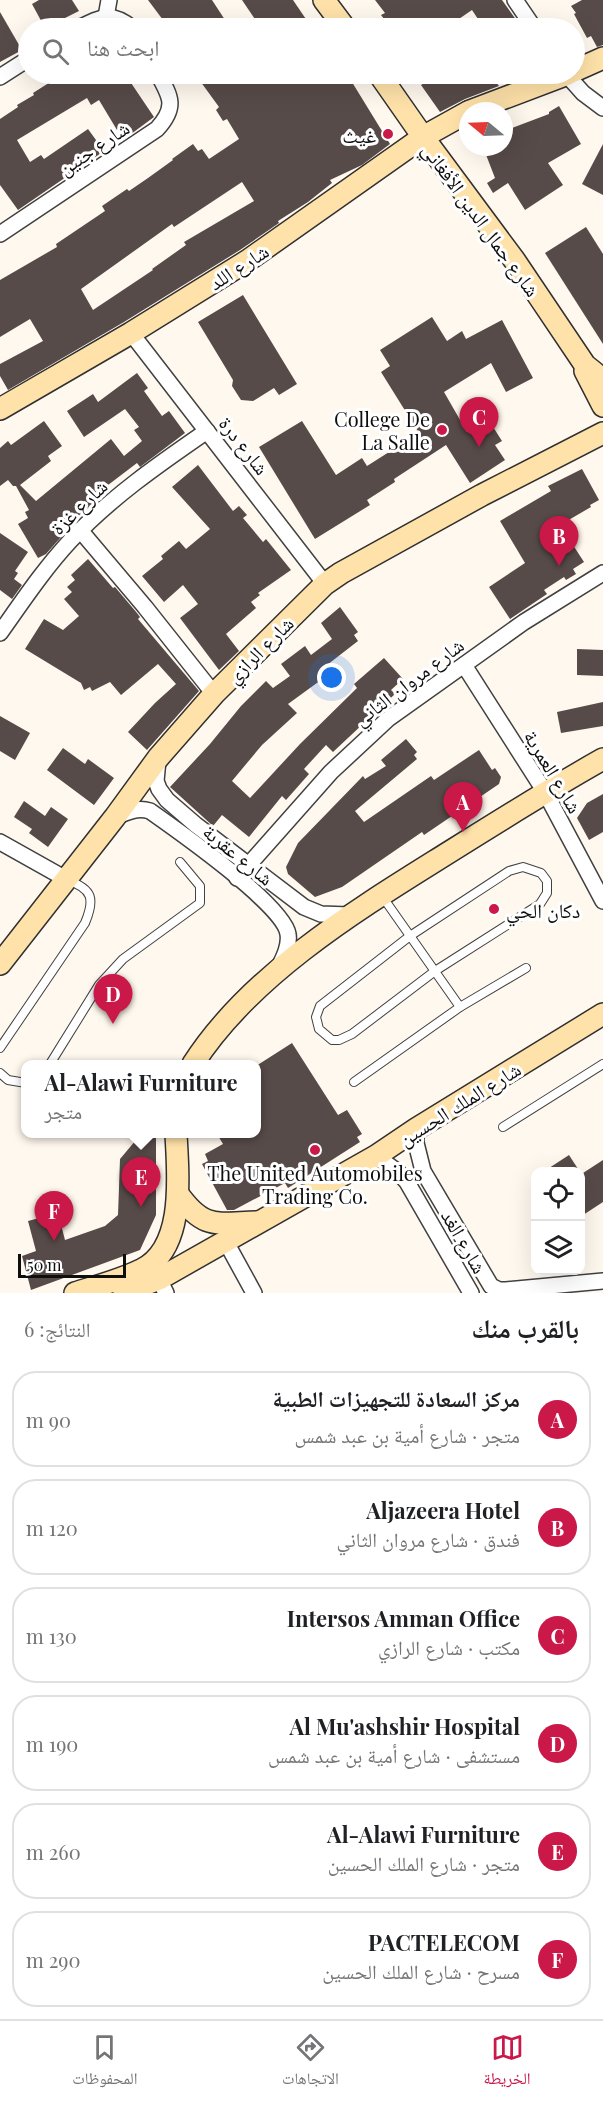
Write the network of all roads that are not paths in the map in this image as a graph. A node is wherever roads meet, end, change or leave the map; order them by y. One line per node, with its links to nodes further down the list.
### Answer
1 (109, 0): 4 (street)
2 (324, 0): 6 (street)
3 (515, 0): 7 (street)
4 (106, 17): 5 (street)
5 (117, 18)
6 (338, 18)
7 (527, 18)
8 (603, 58): 10 (street)
9 (18, 65): 11 (street)
10 (585, 66)
11 (0, 77)
12 (163, 84): 20 (street, شارع جنين)
13 (386, 84): 19 (street, شارع جمال الدين الأفغاني)
14 (541, 84): 16 (street, شارع اللد)
15 (575, 84): 17 (street)
16 (493, 102)
17 (603, 108)
18 (459, 116): 19 (street, شارع اللد)
19 (423, 137): 21 (street, شارع اللد); 22 (street, شارع جمال الدين الأفغاني)
20 (0, 234)
21 (131, 333): 25 (street, شارع اللد); 26 (street, شارع درة)
22 (585, 365): 23 (street, شارع جمال الدين الأفغاني); 24 (street, شارع جمال الدين الأفغاني)
23 (603, 383)
24 (603, 406)
25 (0, 409)
26 (207, 431): 28 (street, شارع غزة); 30 (street, شارع درة)
27 (603, 433): 30 (street, شارع الرازي)
28 (80, 530): 31 (street, شارع غزة); 33 (street)
29 (603, 573): 32 (street, شارع مروان الثاني)
30 (325, 584): 33 (street, شارع الرازي)
31 (0, 633)
32 (464, 665): 36 (street, شارع العمرية); 40 (street, شارع مروان الثاني)
33 (214, 694): 34 (street, شارع الرازي)
34 (158, 758): 37 (street, شارع الرازي); 40 (street, شارع عقربة)
35 (603, 759): 36 (street)
36 (545, 792): 43 (street); 44 (street, شارع العمرية)
37 (115, 817): 41 (street, شارع عقربة); 42 (street, شارع الرازي)
38 (0, 842): 42 (street)
39 (180, 862): 54 (lane)
40 (248, 865): 41 (street, شارع مروان الثاني); 45 (street, شارع عقربة)
41 (237, 878): 50 (street, شارع عقربة)
42 (66, 879): 47 (street, شارع الرازي); 53 (lane)
43 (381, 894): 45 (street); 46 (lane)
44 (601, 895)
45 (349, 915): 50 (street)
46 (410, 936): 49 (lane); 49 (lane); 49 (lane)
47 (0, 964)
48 (526, 968): 51 (lane)
49 (435, 971): 51 (lane)
50 (275, 974): 55 (street)
51 (460, 1007): 59 (lane)
52 (603, 1014): 61 (street, شارع الملك الحسين)
53 (0, 1048)
54 (53, 1060)
55 (197, 1060)
56 (603, 1064): 60 (lane)
57 (0, 1073): 58 (lane)
58 (21, 1082)
59 (354, 1082)
60 (503, 1127)
61 (416, 1128): 63 (street, شارع الملك الحسين); 69 (street)
62 (176, 1138): 64 (street)
63 (376, 1156): 65 (street, شارع الملك الحسين); 73 (street, شارع الغد)
64 (178, 1194): 65 (street); 70 (street)
65 (259, 1221): 66 (street, شارع الملك الحسين)
66 (226, 1242): 68 (street, شارع الملك الحسين); 72 (street)
67 (603, 1281): 69 (street)
68 (163, 1286): 71 (street, شارع الملك الحسين)
69 (497, 1292)
70 (75, 1293)
71 (124, 1293)
72 (254, 1293)
73 (471, 1293)

